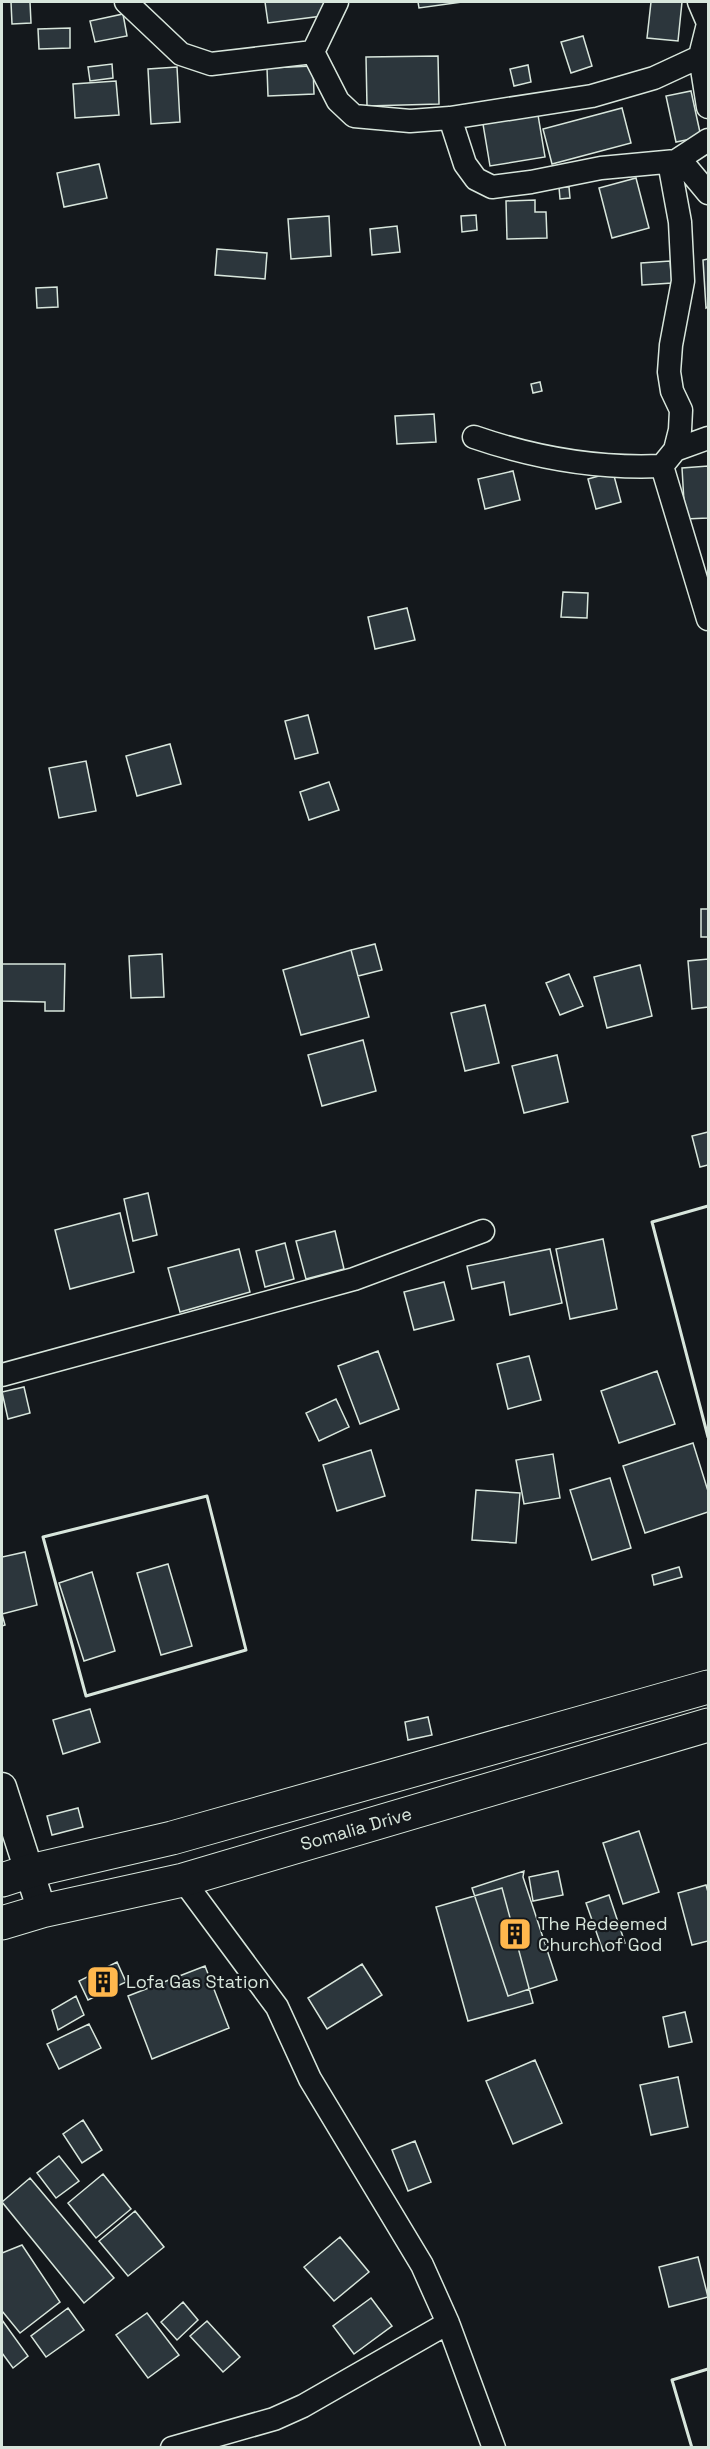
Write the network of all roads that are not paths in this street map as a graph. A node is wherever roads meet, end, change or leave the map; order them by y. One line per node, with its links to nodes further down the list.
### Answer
1 (126, 2): 5 (street)
2 (337, 2): 5 (street)
3 (699, 2): 4 (street)
4 (708, 24): 6 (street)
5 (313, 52): 8 (street)
6 (704, 55): 7 (street); 8 (street)
7 (708, 107)
8 (450, 118): 10 (street)
9 (708, 140): 10 (street)
10 (676, 161): 11 (street); 14 (street)
11 (708, 193)
12 (474, 437): 14 (street)
13 (708, 438): 14 (street)
14 (668, 458): 15 (street)
15 (708, 619)
16 (483, 1231): 17 (street)
17 (2, 1375)
18 (708, 1687): 21 (main road)
19 (708, 1725): 22 (main road, Somalia Drive)
20 (2, 1787): 21 (street)
21 (16, 1875): 23 (street)
22 (183, 1880): 23 (main road, Somalia Drive); 25 (street)
23 (42, 1911): 24 (main road, Somalia Drive)
24 (2, 1923)
25 (448, 2323): 26 (street); 27 (street)
26 (172, 2448)
27 (494, 2448)

